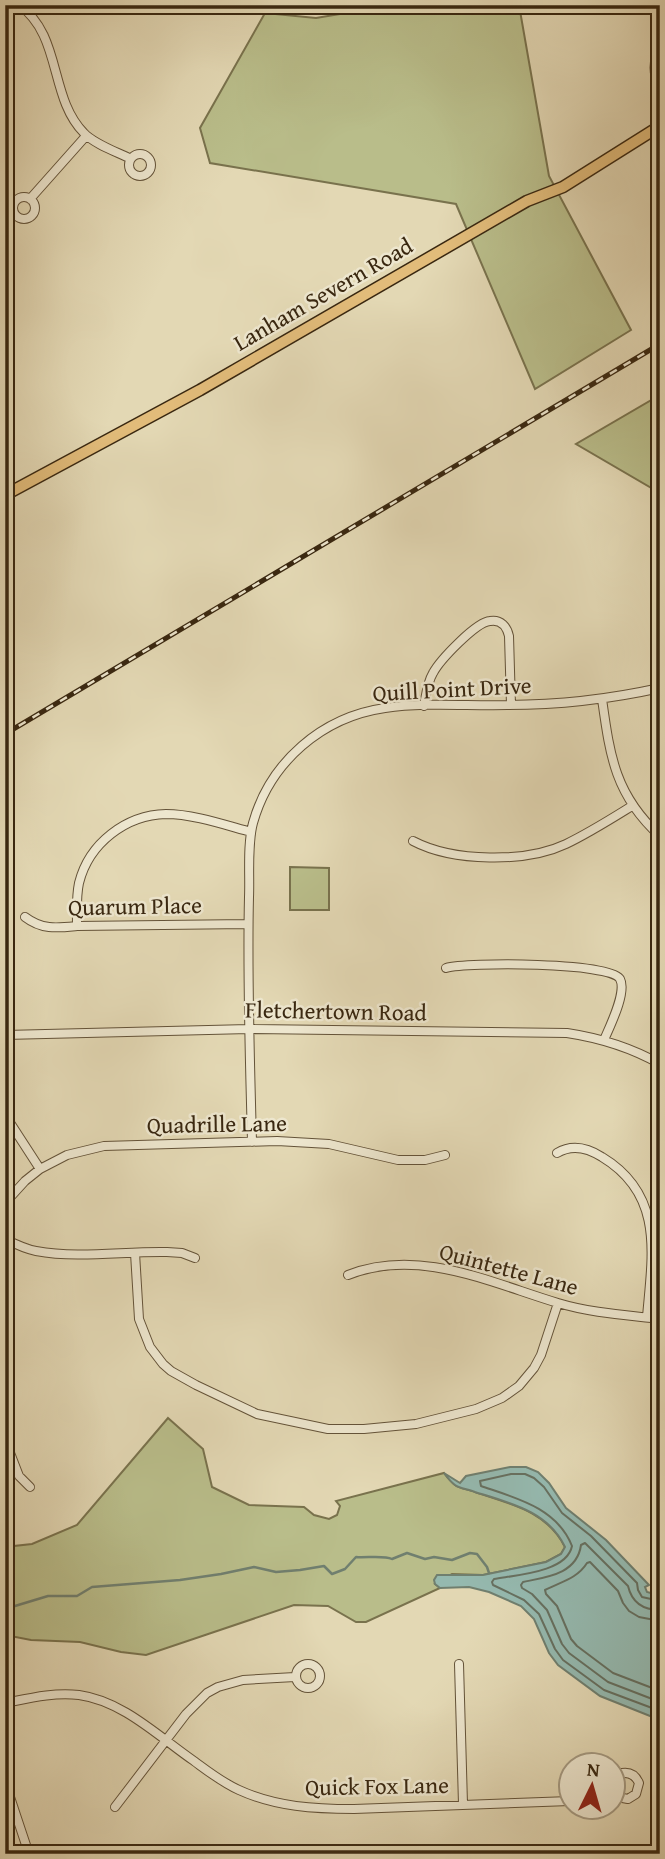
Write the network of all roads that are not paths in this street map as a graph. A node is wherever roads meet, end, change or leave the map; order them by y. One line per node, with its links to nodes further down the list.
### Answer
1 (19, 5): 5 (street)
2 (660, 48): 3 (street)
3 (660, 86)
4 (660, 126): 10 (main road, Lanham Severn Road)
5 (86, 136): 6 (street); 7 (street)
6 (131, 159)
7 (30, 199)
8 (5, 344): 9 (street)
9 (5, 359)
10 (5, 495)
11 (660, 688): 12 (street, Quill Point Drive)
12 (602, 699): 13 (street, Quill Point Drive); 15 (street)
13 (511, 705): 14 (street, Quill Point Drive); 14 (street)
14 (425, 706): 16 (street, Quill Point Drive)
15 (632, 806): 17 (street); 18 (street)
16 (251, 832): 20 (street, Quill Point Drive); 21 (street)
17 (660, 836)
18 (413, 841)
19 (25, 917): 21 (street, Quarum Place)
20 (248, 923): 21 (street, Quarum Place); 23 (street, Quill Point Drive)
21 (77, 926)
22 (446, 968): 25 (street)
23 (249, 1029): 24 (street, Fletchertown Road); 25 (street, Fletchertown Road); 28 (street, Quill Point Drive)
24 (5, 1035)
25 (604, 1040): 26 (street, Fletchertown Road)
26 (660, 1064)
27 (5, 1115): 31 (street)
28 (252, 1142): 30 (street, Quadrille Lane); 31 (street, Quadrille Lane)
29 (557, 1153): 38 (street)
30 (445, 1155)
31 (40, 1169): 32 (street, Quadrille Lane)
32 (5, 1203)
33 (5, 1240): 34 (street)
34 (135, 1253): 35 (street); 37 (street)
35 (195, 1258)
36 (348, 1275): 37 (street, Quintette Lane)
37 (558, 1303): 38 (street, Quintette Lane)
38 (648, 1317): 39 (street, Quintette Lane)
39 (660, 1319)
40 (5, 1440): 41 (street)
41 (30, 1487)
42 (459, 1664): 50 (street)
43 (295, 1677): 45 (street)
44 (5, 1703): 45 (street, Quick Fox Lane)
45 (166, 1741): 50 (street, Quick Fox Lane); 51 (street)
46 (626, 1773): 48 (street)
47 (5, 1782): 52 (street)
48 (626, 1799)
49 (556, 1801): 50 (street, Quick Fox Lane)
50 (463, 1804)
51 (115, 1807)
52 (29, 1854)

